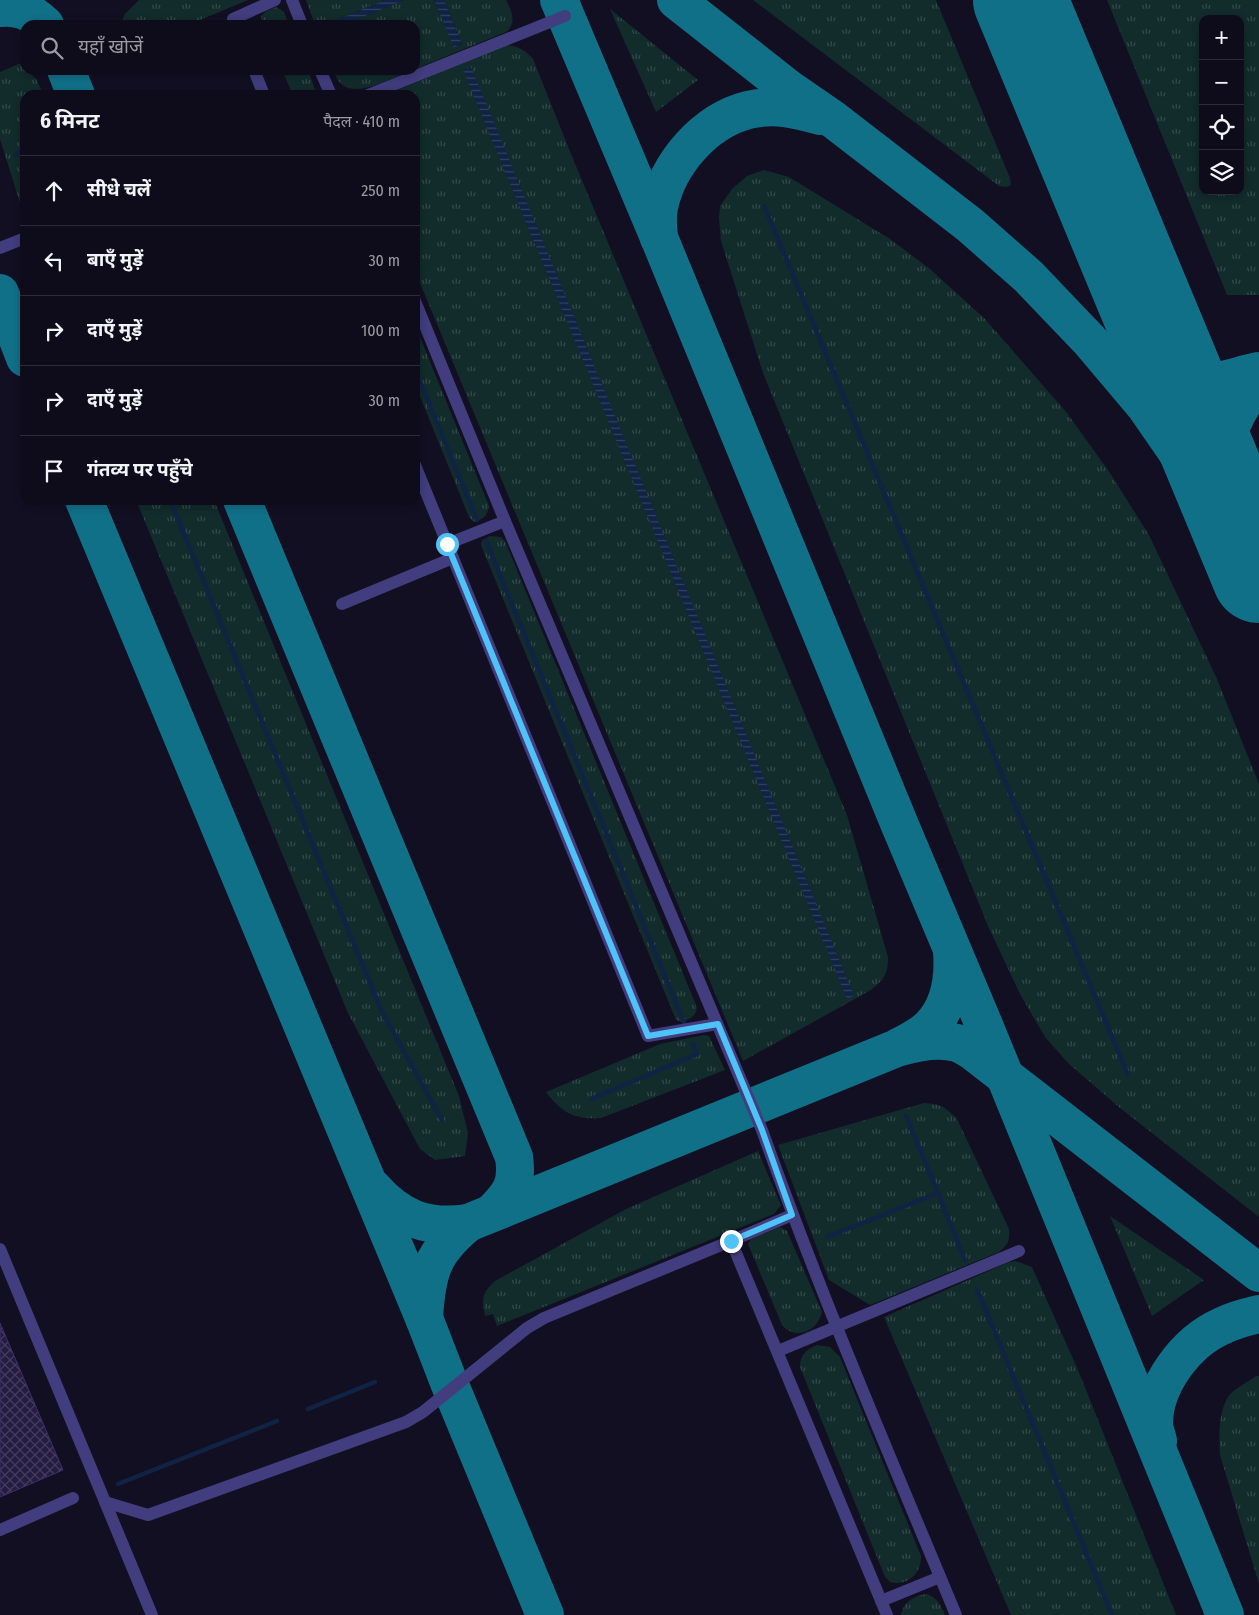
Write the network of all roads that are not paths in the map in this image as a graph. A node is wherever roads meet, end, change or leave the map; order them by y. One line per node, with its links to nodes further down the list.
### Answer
1 (275, 0): 4 (lane)
2 (292, 0): 5 (lane)
3 (565, 16): 6 (lane)
4 (233, 20)
5 (300, 20)
6 (420, 74)
7 (256, 75): 10 (lane)
8 (322, 75): 11 (lane)
9 (418, 75): 12 (lane)
10 (262, 90)
11 (329, 90)
12 (380, 90)
13 (20, 240): 14 (lane)
14 (0, 248)
15 (420, 313): 17 (lane)
16 (420, 477): 18 (lane)
17 (505, 521): 18 (lane); 21 (lane)
18 (447, 544): 19 (lane)
19 (453, 558): 20 (lane); 21 (lane)
20 (342, 604)
21 (718, 1024): 22 (lane)
22 (792, 1215): 23 (lane); 26 (lane)
23 (731, 1241): 27 (lane); 29 (lane)
24 (0, 1250): 29 (lane)
25 (1019, 1251): 26 (lane)
26 (837, 1328): 27 (lane); 31 (lane)
27 (778, 1352): 32 (lane)
28 (73, 1498): 30 (lane)
29 (106, 1502): 33 (lane)
30 (0, 1530)
31 (940, 1576): 32 (lane); 35 (lane)
32 (881, 1601): 34 (lane)
33 (152, 1615)
34 (887, 1615)
35 (956, 1615)

